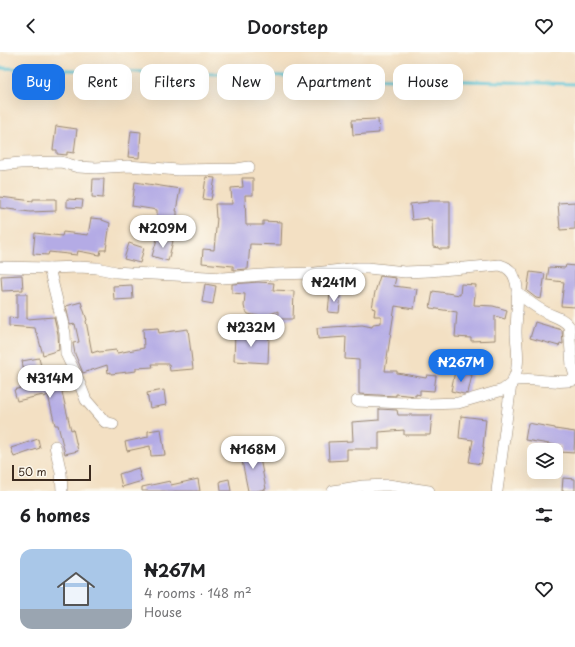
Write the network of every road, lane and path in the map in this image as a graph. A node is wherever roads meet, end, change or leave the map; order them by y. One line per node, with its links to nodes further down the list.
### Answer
1 (0, 165): 2 (street)
2 (249, 167)
3 (0, 267): 4 (street)
4 (49, 268): 5 (street); 12 (street)
5 (517, 293): 6 (street); 10 (street)
6 (561, 318): 7 (street); 8 (street)
7 (575, 319)
8 (575, 376)
9 (575, 380): 10 (street)
10 (512, 382): 11 (street); 17 (street)
11 (357, 401)
12 (113, 424)
13 (55, 446): 14 (street)
14 (62, 491)
15 (333, 491): 16 (street)
16 (429, 491)
17 (497, 491)

